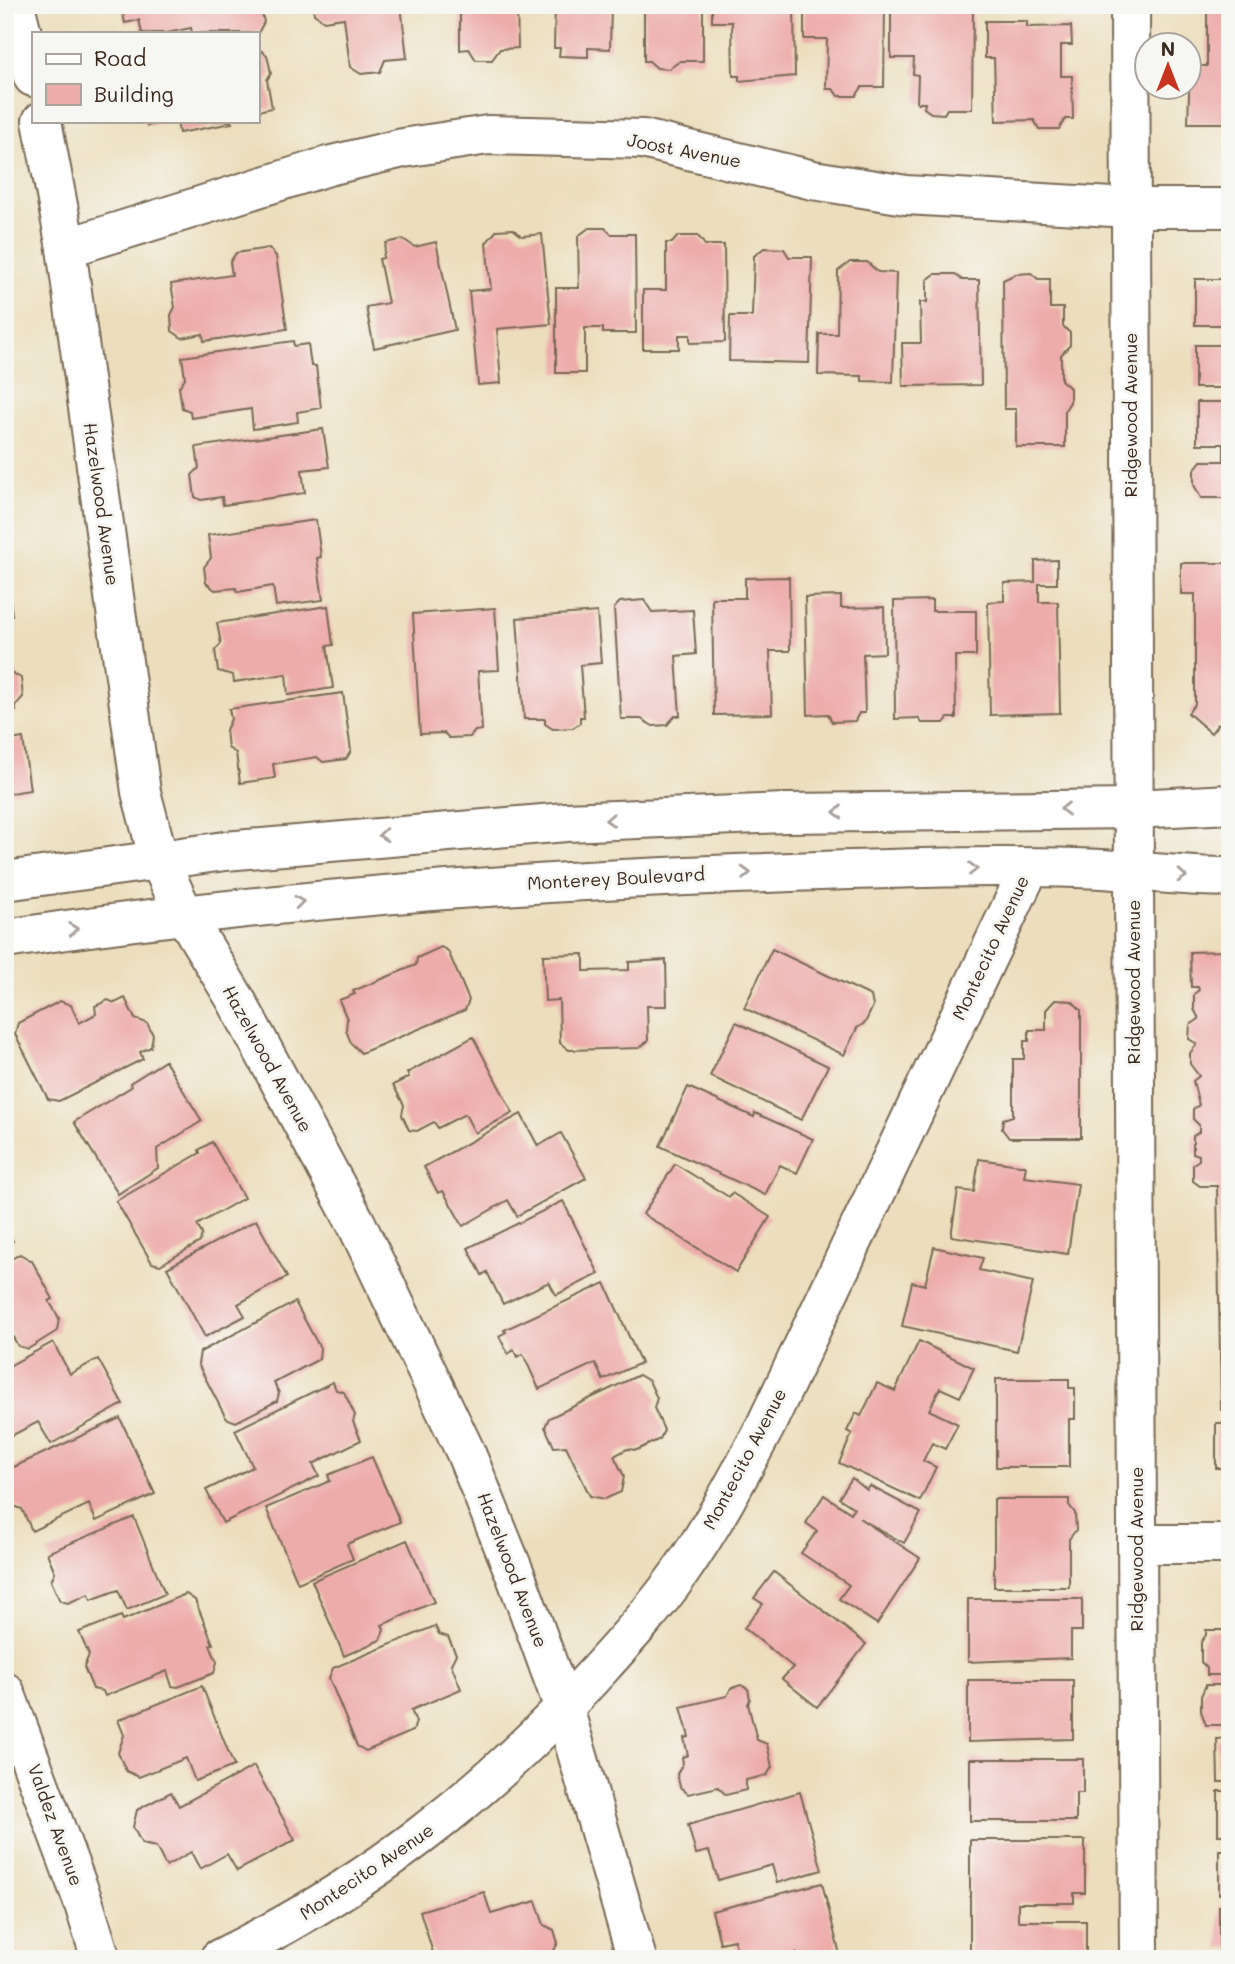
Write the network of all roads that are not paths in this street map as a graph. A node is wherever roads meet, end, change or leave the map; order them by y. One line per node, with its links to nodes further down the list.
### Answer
1 (15, 5): 3 (street)
2 (1130, 5): 5 (street, Ridgewood Avenue)
3 (32, 73)
4 (42, 122): 7 (street, Hazelwood Avenue)
5 (1130, 208): 6 (street, Joost Avenue); 7 (street, Joost Avenue); 9 (street, Ridgewood Avenue)
6 (1230, 208)
7 (66, 248): 10 (street, Hazelwood Avenue)
8 (1230, 804): 9 (street)
9 (1133, 809): 10 (street, one-way to 10); 12 (street, Ridgewood Avenue)
10 (159, 860): 14 (street); 15 (street, Hazelwood Avenue)
11 (1029, 869): 12 (street, Monterey Boulevard); 15 (street, Monterey Boulevard, one-way to 11); 20 (street, Montecito Avenue)
12 (1133, 871): 13 (street, Monterey Boulevard, one-way to 13); 18 (street, Ridgewood Avenue)
13 (1230, 877)
14 (5, 881)
15 (184, 915): 16 (street, Monterey Boulevard, one-way to 15); 20 (street, Hazelwood Avenue)
16 (5, 939)
17 (1230, 1544): 18 (street)
18 (1137, 1545): 24 (street, Ridgewood Avenue)
19 (5, 1692): 21 (street, Valdez Avenue)
20 (564, 1708): 22 (street, Montecito Avenue); 23 (street, Hazelwood Avenue)
21 (101, 1959)
22 (219, 1959)
23 (637, 1959)
24 (1139, 1959)

